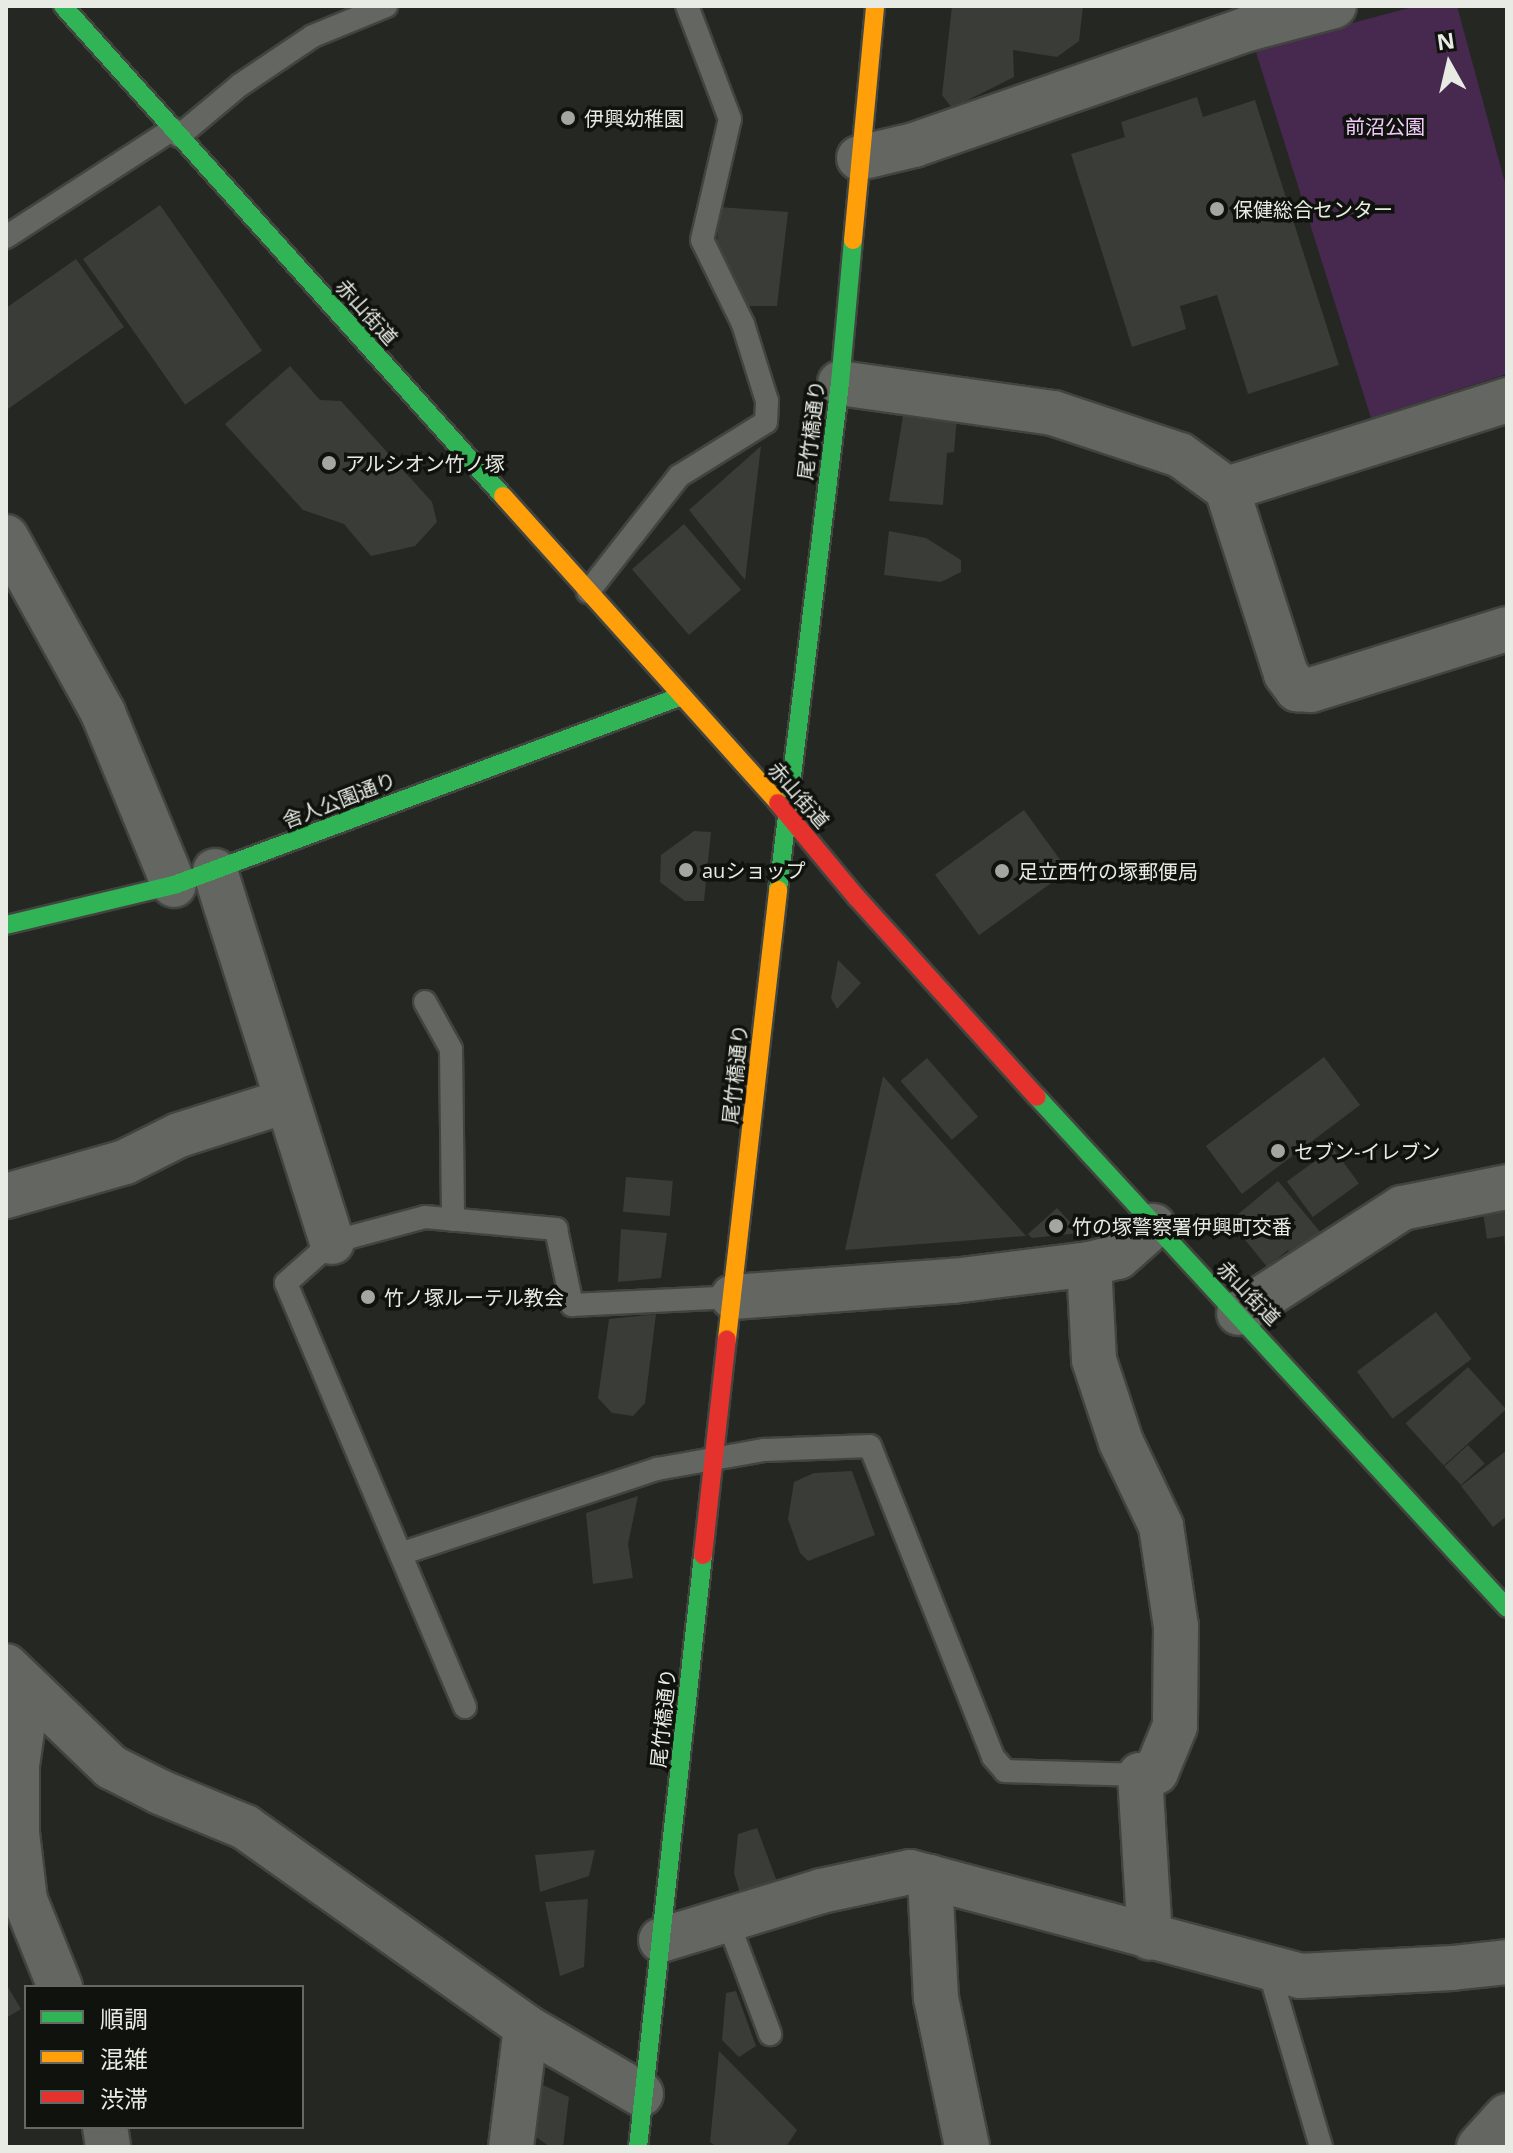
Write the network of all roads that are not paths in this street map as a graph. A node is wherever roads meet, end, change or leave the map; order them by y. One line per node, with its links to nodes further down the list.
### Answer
1 (63, 6): 7 (street, 赤山街道)
2 (386, 6): 7 (lane)
3 (687, 6): 14 (lane)
4 (875, 6): 8 (street, 尾竹橋通り)
5 (1334, 6): 6 (street)
6 (1276, 13): 8 (street)
7 (176, 133): 9 (lane); 14 (street, 赤山街道)
8 (859, 158): 10 (street, 尾竹橋通り)
9 (6, 237)
10 (840, 383): 12 (street); 17 (street, 尾竹橋通り)
11 (1507, 400): 12 (street)
12 (1227, 489): 15 (street)
13 (6, 537): 19 (street)
14 (588, 592): 16 (street, 赤山街道)
15 (1507, 629)
16 (682, 696): 17 (street, 赤山街道); 18 (street, 舎人公園通り)
17 (786, 812): 26 (street, 赤山街道); 29 (street, 尾竹橋通り)
18 (215, 871): 19 (street, 舎人公園通り); 22 (street)
19 (174, 885): 20 (street, 舎人公園通り)
20 (6, 925)
21 (425, 1002): 25 (lane)
22 (286, 1101): 24 (street); 27 (street)
23 (1507, 1187): 30 (street)
24 (6, 1196)
25 (453, 1220): 27 (lane); 29 (lane)
26 (1153, 1226): 28 (street); 30 (street, 赤山街道)
27 (332, 1242): 32 (lane)
28 (1089, 1264): 29 (street); 36 (street)
29 (733, 1297): 31 (street, 尾竹橋通り)
30 (1239, 1313): 33 (street, 赤山街道)
31 (713, 1459): 32 (lane); 36 (lane); 40 (street, 尾竹橋通り)
32 (403, 1553): 35 (lane)
33 (1507, 1608)
34 (17, 1678): 43 (street); 44 (street)
35 (465, 1707)
36 (1140, 1775): 39 (street)
37 (930, 1877): 38 (street); 39 (street); 50 (street)
38 (728, 1922): 40 (street); 45 (lane)
39 (1150, 1938): 42 (street)
40 (661, 1940): 46 (street, 尾竹橋通り)
41 (1507, 1962): 42 (street)
42 (1269, 1970): 51 (lane)
43 (59, 1985)
44 (526, 2027): 46 (street); 48 (street)
45 (770, 2034)
46 (641, 2094): 49 (street, 尾竹橋通り)
47 (1507, 2116): 52 (street)
48 (511, 2147)
49 (638, 2147)
50 (967, 2147)
51 (1321, 2147)
52 (1479, 2147)

